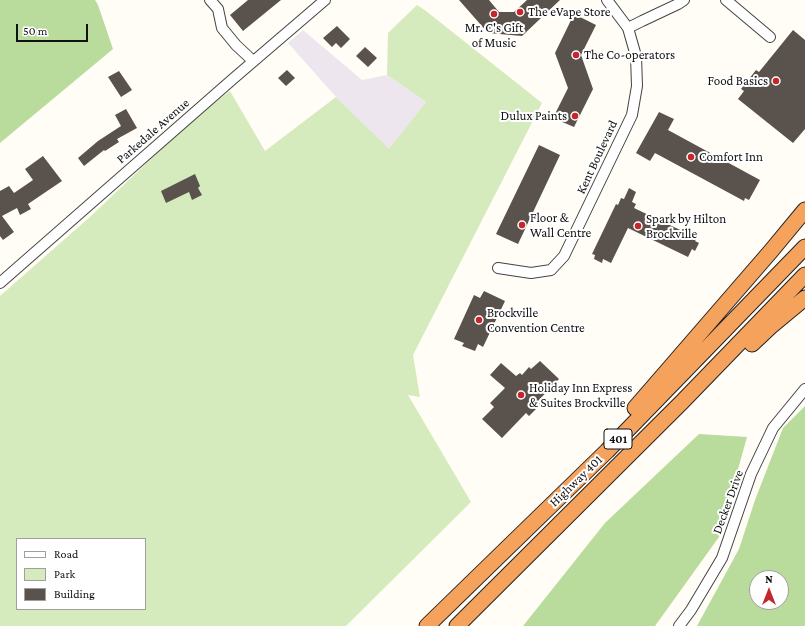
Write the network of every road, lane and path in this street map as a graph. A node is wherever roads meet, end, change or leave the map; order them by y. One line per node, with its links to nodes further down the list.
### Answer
1 (325, 0): 8 (street, Parkedale Avenue)
2 (606, 0): 6 (street, Kent Boulevard)
3 (684, 0): 6 (street)
4 (726, 0): 7 (street)
5 (216, 2): 8 (street)
6 (628, 28): 11 (street, Kent Boulevard)
7 (770, 37)
8 (253, 61): 13 (street, Parkedale Avenue)
9 (805, 210): 17 (highway)
10 (805, 247): 17 (highway, Highway 401 / 401)
11 (498, 268)
12 (805, 275): 16 (highway, Highway 401 / 401)
13 (0, 283)
14 (805, 298): 16 (highway)
15 (805, 389): 20 (street, Decker Drive)
16 (682, 402): 19 (highway, Highway 401 / 401)
17 (606, 451): 18 (highway, Highway 401 / 401)
18 (427, 626)
19 (457, 626)
20 (679, 626)

